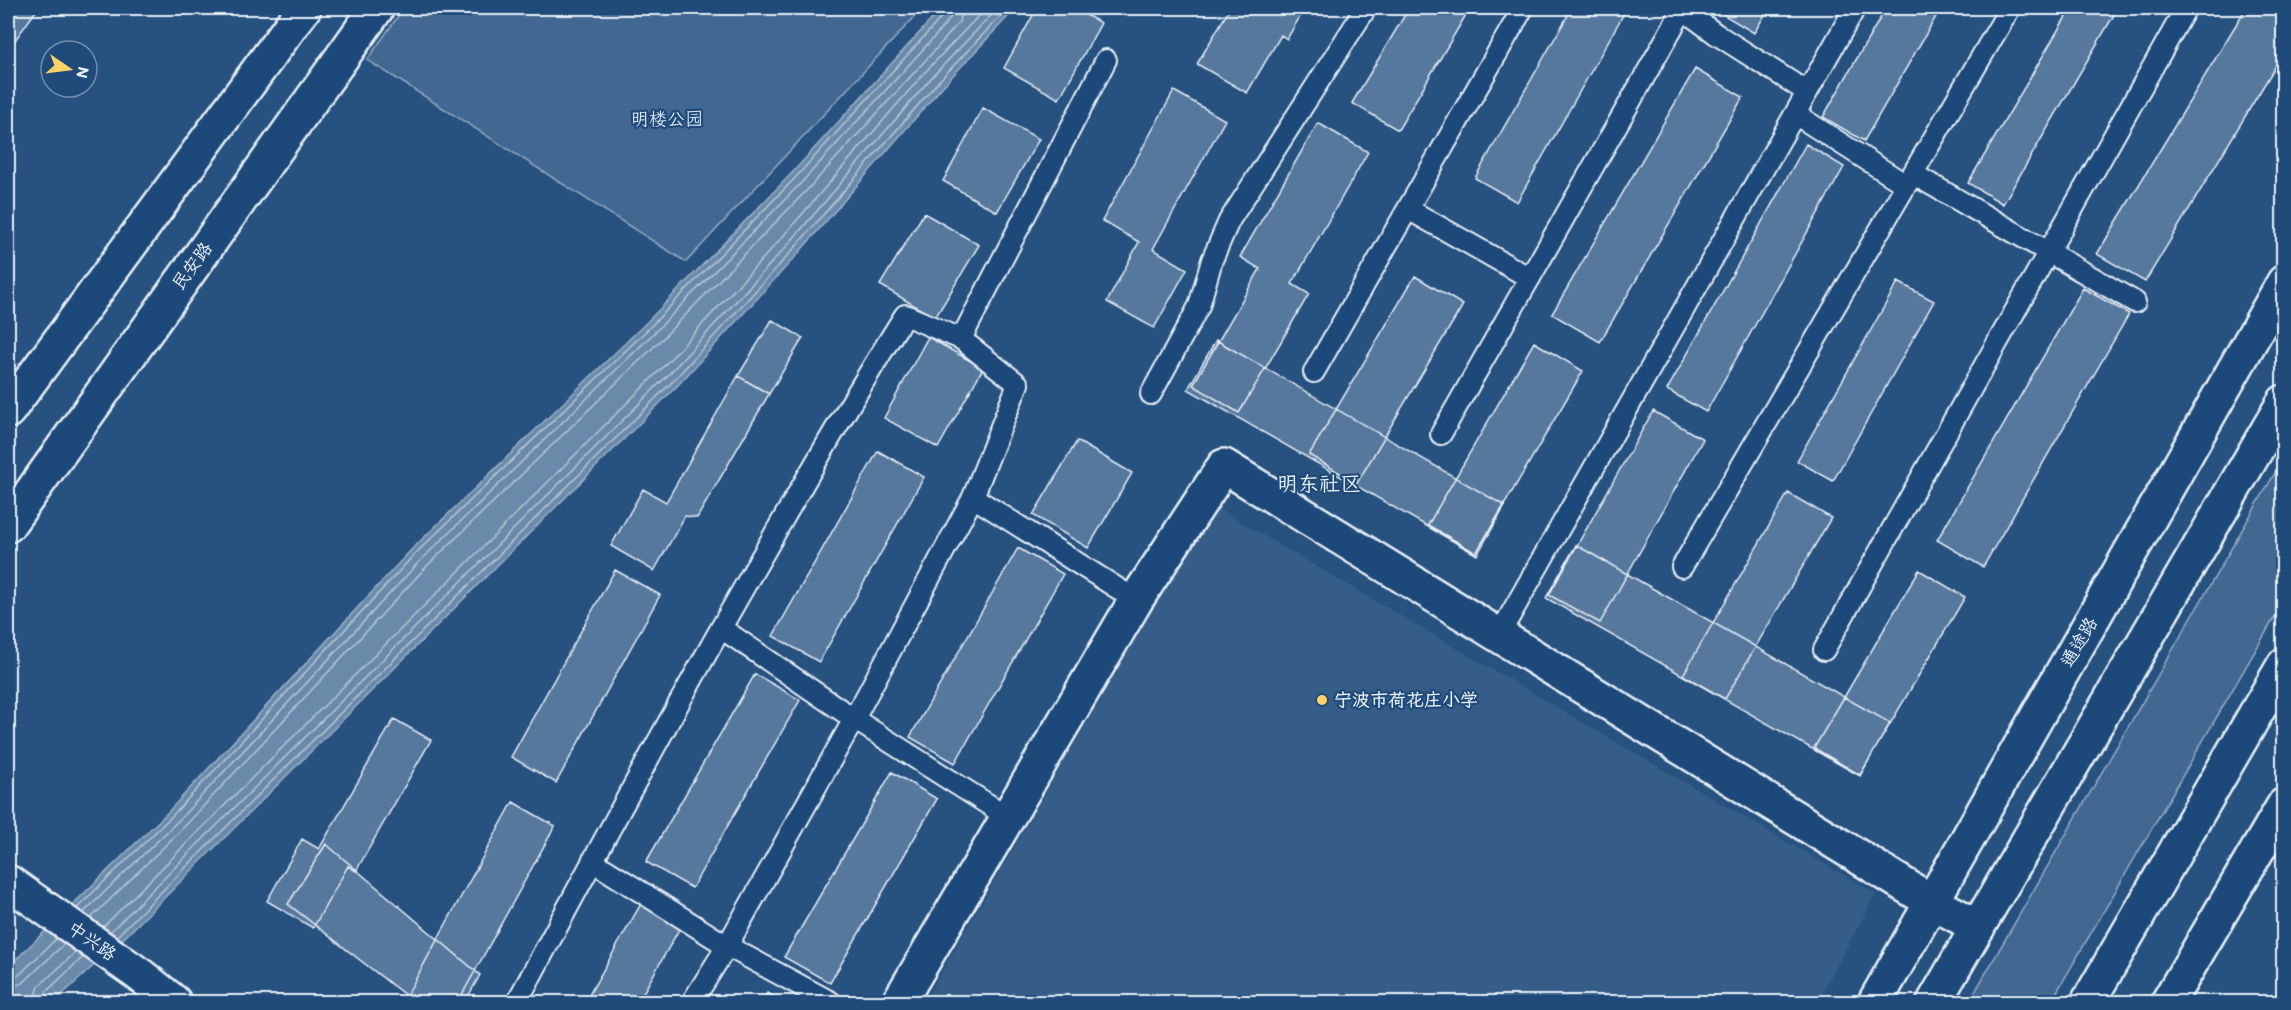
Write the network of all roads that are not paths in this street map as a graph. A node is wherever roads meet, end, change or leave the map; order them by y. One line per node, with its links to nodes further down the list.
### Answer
1 (304, 8): 22 (main road)
2 (377, 8): 25 (main road, 民安路)
3 (1366, 8): 20 (lane)
4 (1523, 8): 13 (lane)
5 (1682, 8): 10 (lane); 15 (lane)
6 (1855, 8): 10 (lane)
7 (2010, 8): 12 (lane)
8 (2186, 8): 14 (lane)
9 (1106, 60): 18 (lane)
10 (1807, 92): 11 (lane)
11 (1795, 114): 12 (lane); 29 (lane)
12 (1909, 180): 14 (lane); 26 (lane)
13 (1408, 209): 15 (lane); 19 (lane)
14 (2048, 254): 17 (lane); 30 (lane)
15 (1530, 278): 23 (lane)
16 (2283, 282): 37 (main road, 通途路)
17 (2135, 302)
18 (961, 339): 24 (lane); 28 (lane)
19 (1314, 372)
20 (1151, 394)
21 (2283, 402): 38 (main road)
22 (8, 411)
23 (1441, 434)
24 (973, 496): 27 (lane); 32 (lane)
25 (8, 525)
26 (1682, 567)
27 (1136, 600): 29 (main road); 34 (main road)
28 (721, 628): 32 (lane); 35 (lane)
29 (1499, 635): 37 (main road)
30 (1824, 650)
31 (2283, 665): 47 (main road)
32 (854, 719): 34 (lane); 39 (lane)
33 (2283, 805): 48 (main road)
34 (1008, 817): 44 (main road)
35 (592, 861): 39 (lane); 41 (lane)
36 (8, 882): 40 (main road, 中兴路)
37 (1932, 902): 38 (main road); 45 (main road, 通途路)
38 (1978, 927): 46 (main road)
39 (727, 946): 42 (lane); 43 (lane)
40 (174, 1002)
41 (517, 1002)
42 (692, 1002)
43 (831, 1002)
44 (898, 1002)
45 (1875, 1002)
46 (1934, 1002)
47 (2088, 1002)
48 (2168, 1002)

